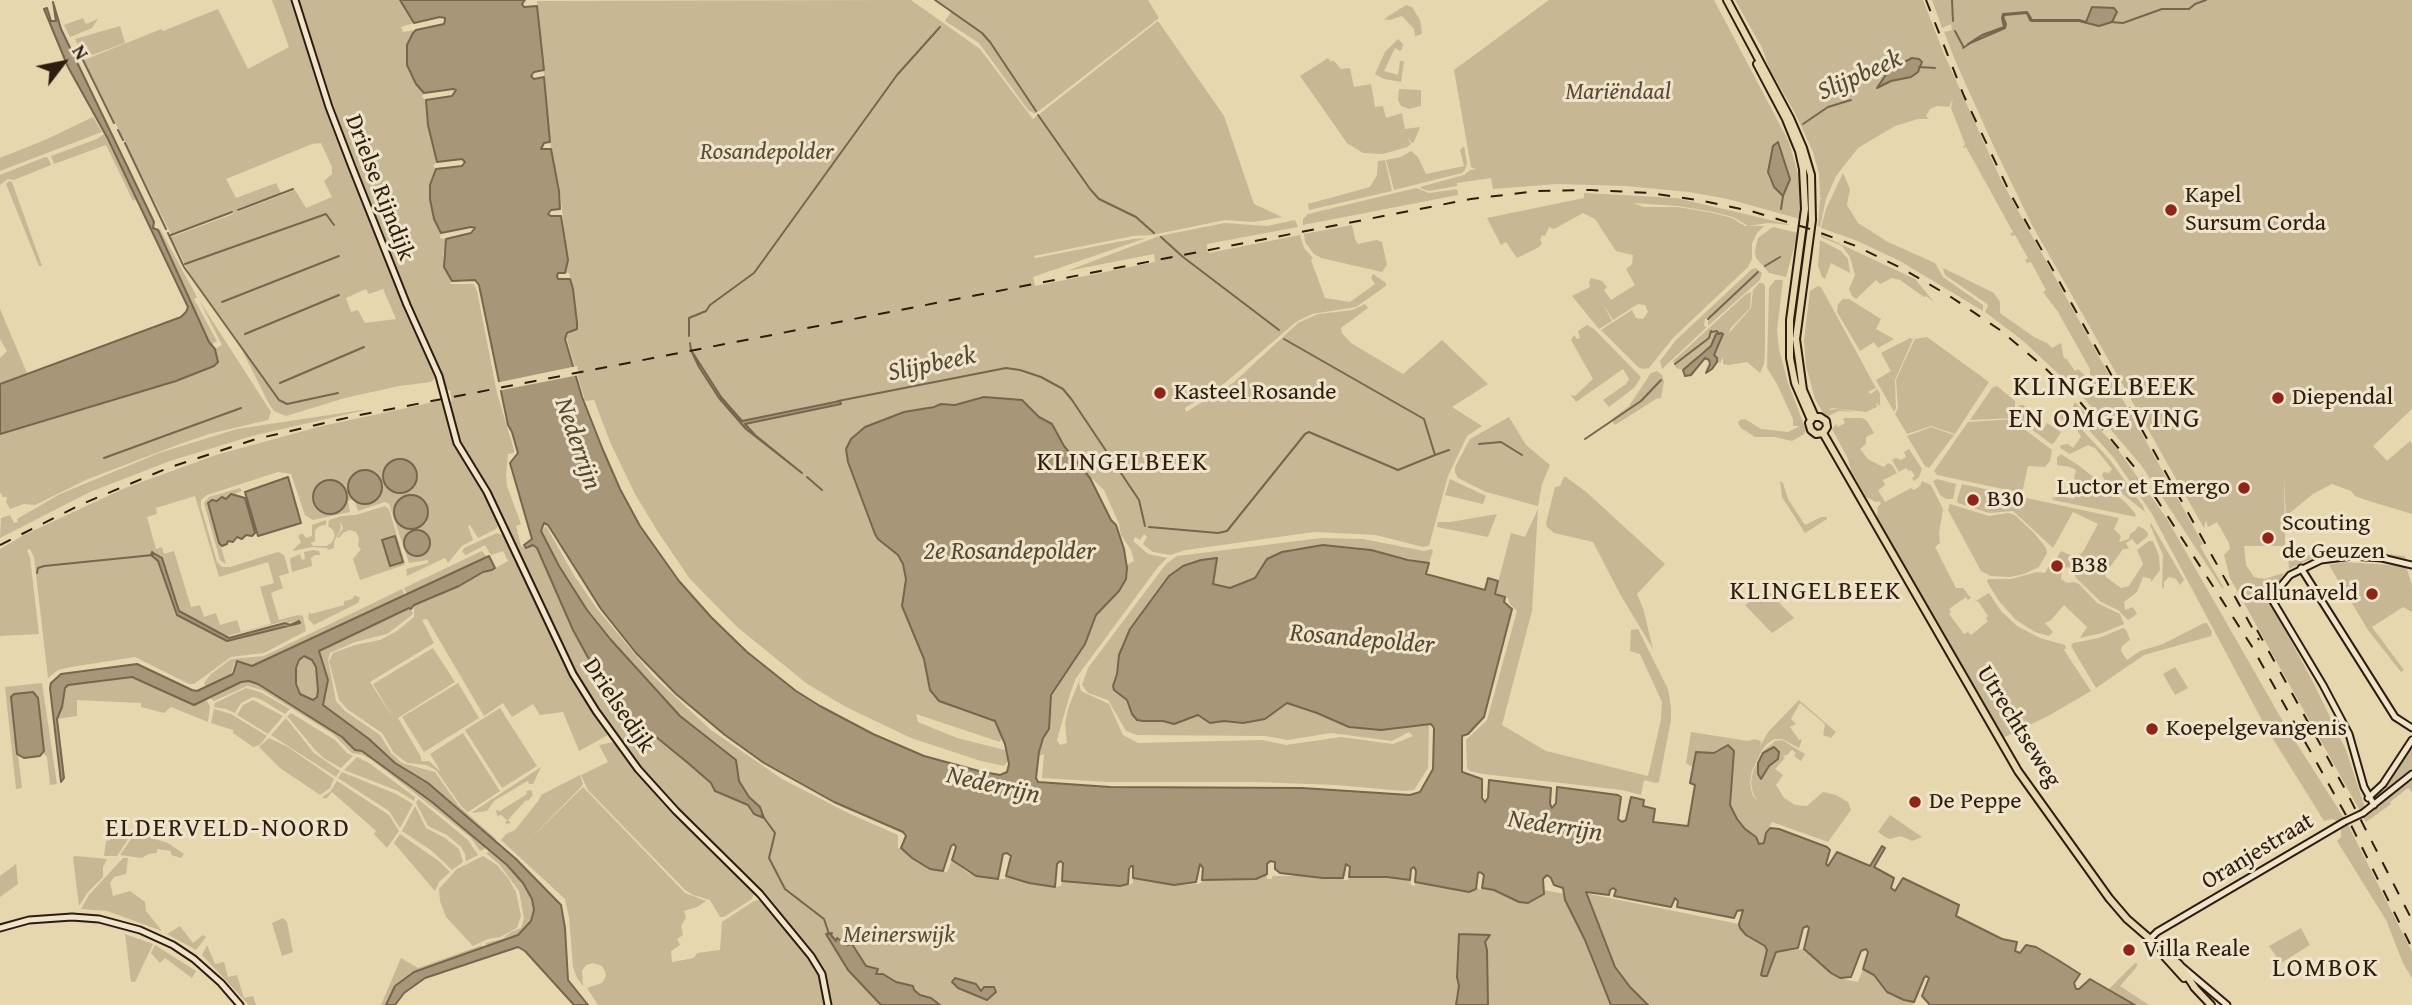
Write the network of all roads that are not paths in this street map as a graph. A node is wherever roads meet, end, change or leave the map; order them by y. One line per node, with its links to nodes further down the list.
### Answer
1 (295, 0): 3 (street, Drielse Rijndijk)
2 (1725, 0): 4 (main road, Utrechtseweg)
3 (441, 384): 18 (street, Drielsedijk)
4 (1813, 419): 5 (main road, Utrechtseweg); 5 (main road, Utrechtseweg)
5 (1823, 433): 14 (main road, Utrechtseweg)
6 (2412, 565): 7 (street)
7 (2301, 568): 8 (street); 11 (street)
8 (2411, 728)
9 (2412, 740): 11 (street)
10 (2412, 774): 12 (street, Oranjestraat)
11 (2368, 798): 12 (street)
12 (2374, 805): 14 (street, Oranjestraat, bridge)
13 (0, 928): 17 (street)
14 (2153, 942): 15 (main road, Utrechtseweg); 16 (main road)
15 (2179, 964): 16 (main road); 20 (street, Utrechtseweg)
16 (2195, 988): 19 (main road)
17 (240, 1005)
18 (828, 1005)
19 (2211, 1005)
20 (2227, 1005)

